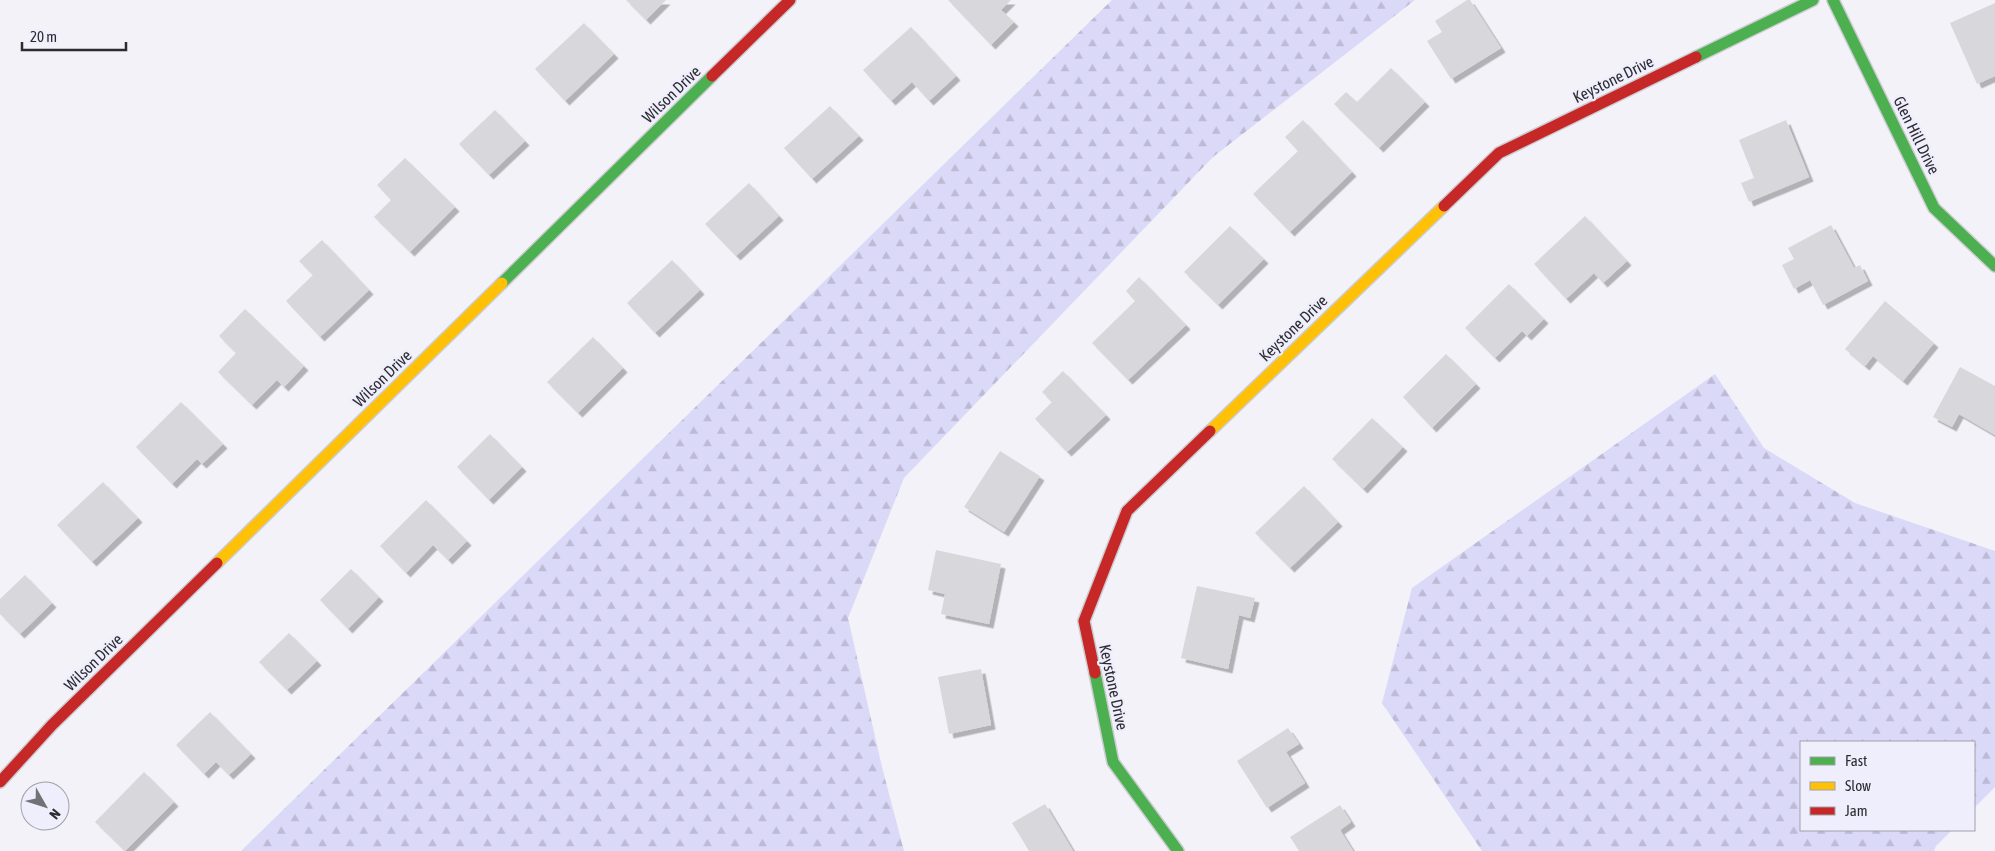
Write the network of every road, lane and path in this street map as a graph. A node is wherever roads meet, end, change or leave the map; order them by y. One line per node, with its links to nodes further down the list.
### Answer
1 (790, 0): 5 (street, Wilson Drive)
2 (1813, 0): 6 (street, Keystone Drive)
3 (1833, 0): 4 (street, Glen Hill Drive)
4 (1995, 266)
5 (0, 782)
6 (1178, 851)

